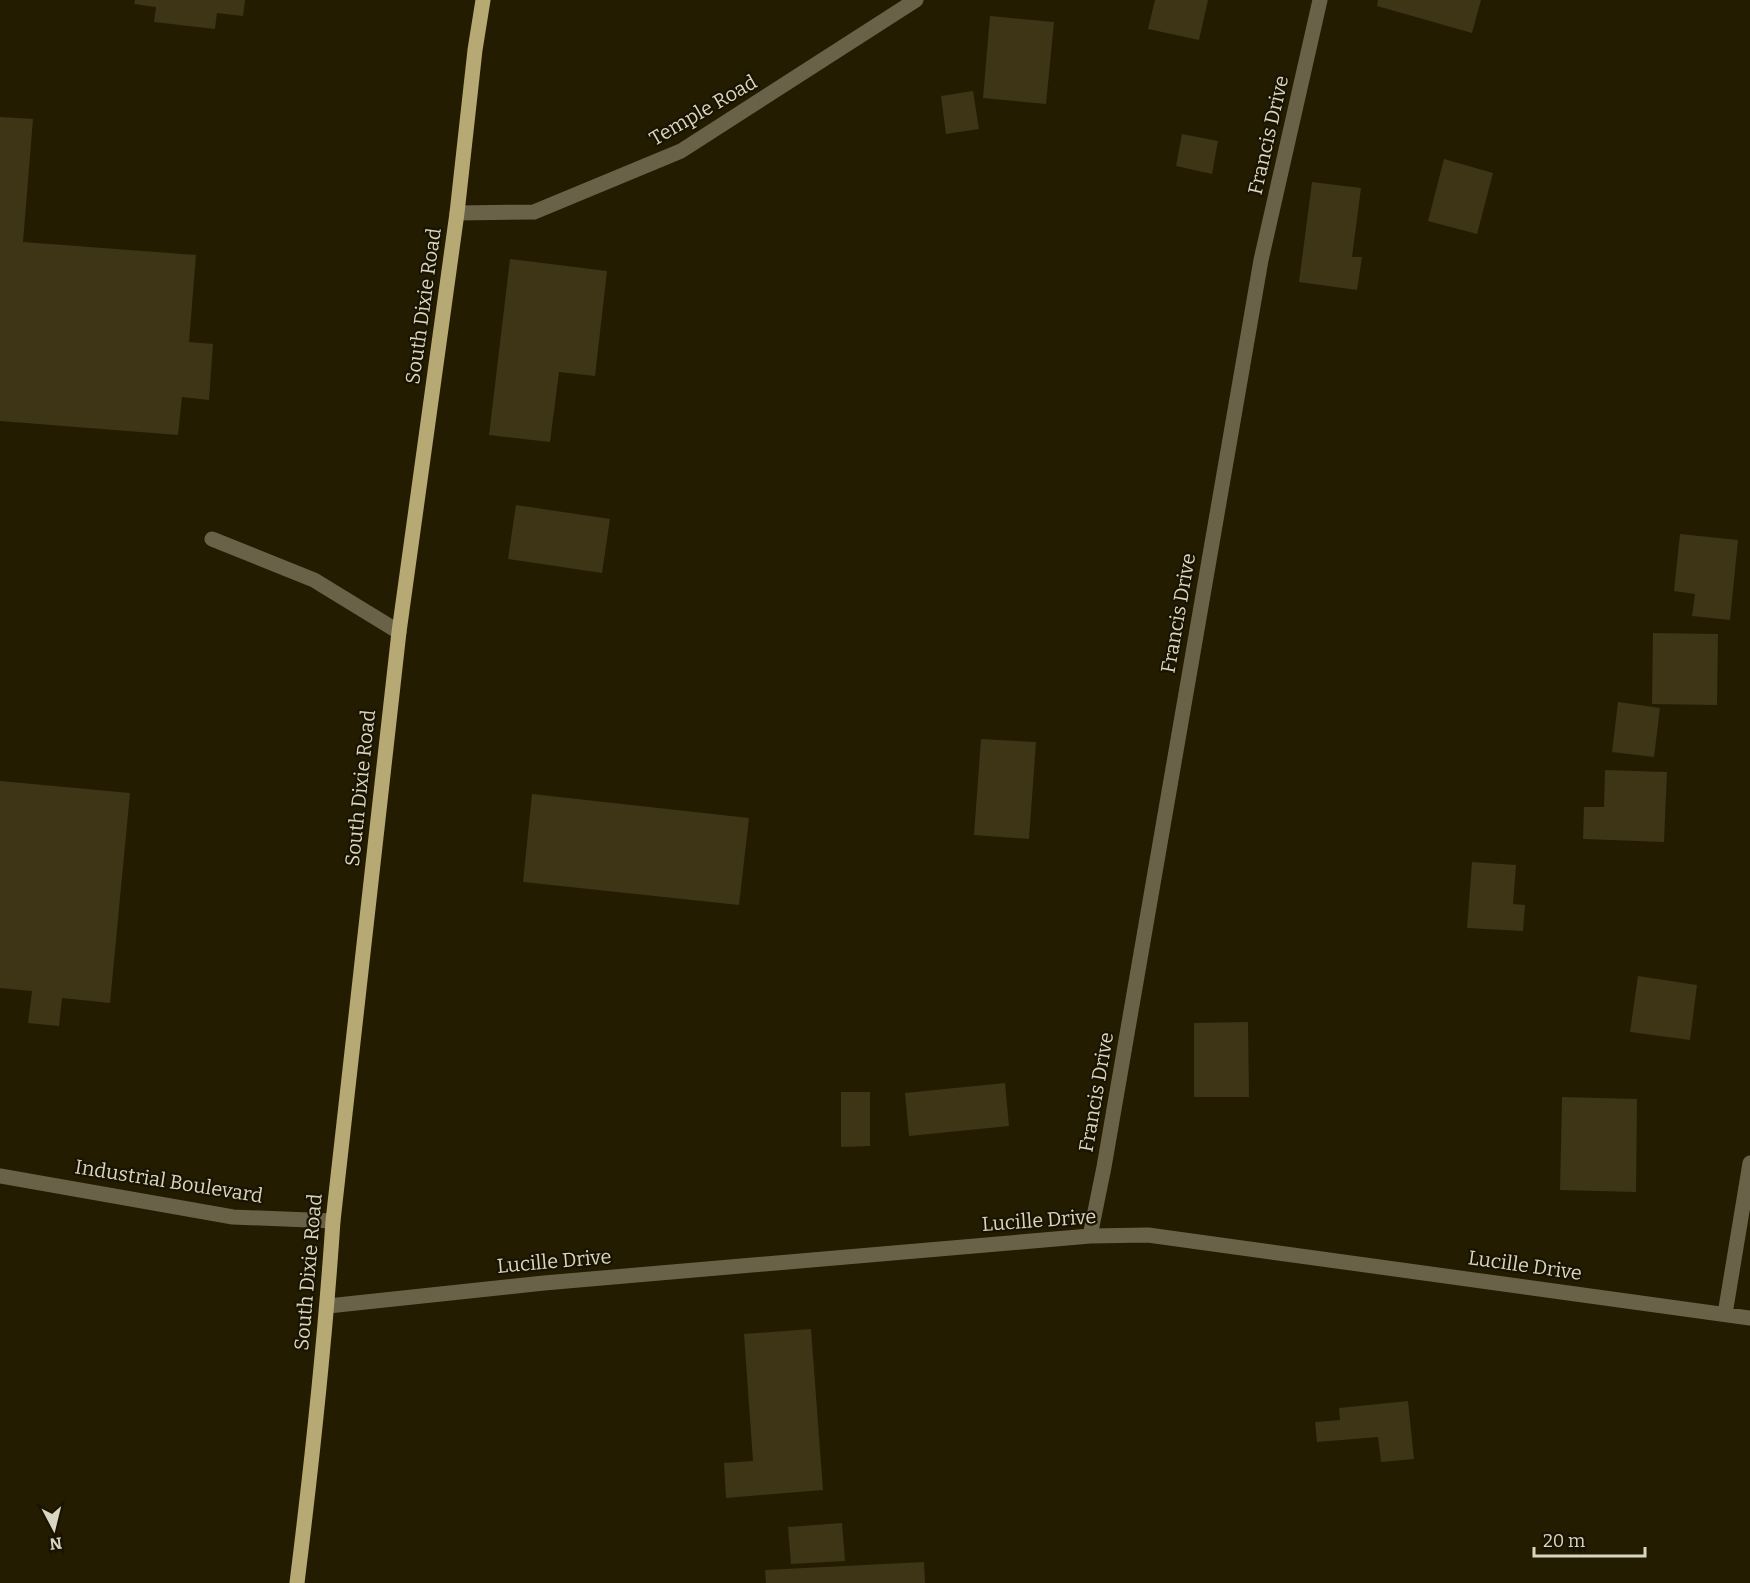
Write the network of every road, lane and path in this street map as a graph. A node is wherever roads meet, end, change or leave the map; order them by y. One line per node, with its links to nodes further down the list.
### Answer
1 (483, 0): 4 (main road, South Dixie Road)
2 (916, 0): 4 (street, Temple Road)
3 (1320, 0): 10 (street, Francis Drive)
4 (457, 213): 6 (main road, South Dixie Road)
5 (212, 539): 6 (street)
6 (399, 632): 9 (main road, South Dixie Road)
7 (1750, 1163): 12 (street)
8 (0, 1176): 9 (street, Industrial Boulevard)
9 (333, 1221): 11 (main road, South Dixie Road)
10 (1090, 1236): 11 (street, Lucille Drive); 12 (street, Lucille Drive)
11 (328, 1306): 14 (main road, South Dixie Road)
12 (1725, 1314): 13 (street, Lucille Drive)
13 (1750, 1318)
14 (297, 1583)

